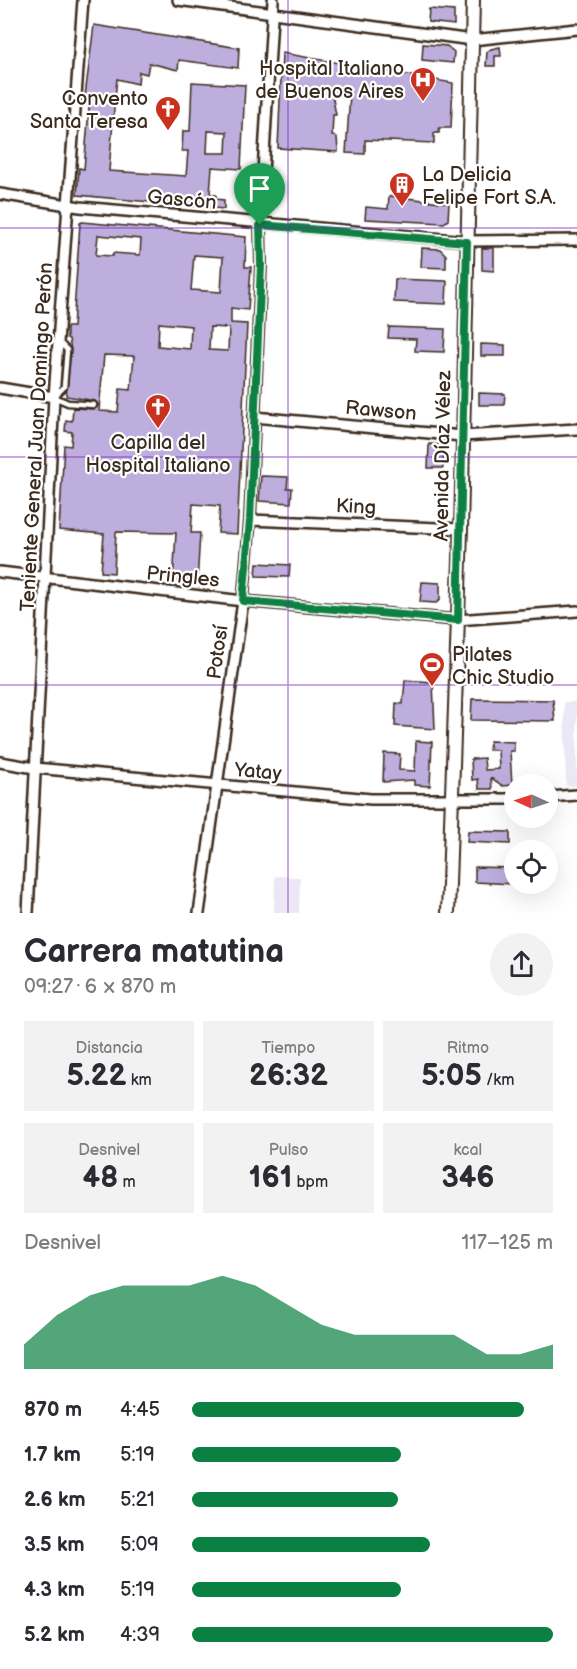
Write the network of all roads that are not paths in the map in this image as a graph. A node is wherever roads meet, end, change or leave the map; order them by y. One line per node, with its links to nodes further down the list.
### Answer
1 (82, 0): 9 (street, Teniente General Juan Domingo Perón)
2 (178, 0): 5 (street)
3 (273, 0): 5 (street, Potosí)
4 (473, 0): 7 (main road, Avenida Díaz Vélez)
5 (273, 11): 7 (street); 10 (street, Potosí)
6 (577, 29): 7 (street)
7 (472, 40): 12 (main road, Avenida Díaz Vélez)
8 (0, 194): 9 (street, Gascón)
9 (67, 206): 10 (street, Gascón); 14 (street, Teniente General Juan Domingo Perón)
10 (260, 225): 12 (street, Gascón); 16 (street, Potosí)
11 (577, 240): 12 (street, Gascón)
12 (467, 242): 18 (main road, Avenida Díaz Vélez)
13 (0, 388): 14 (street)
14 (54, 397): 15 (lane); 22 (street, Teniente General Juan Domingo Perón)
15 (94, 405)
16 (254, 417): 18 (street, Rawson); 19 (street, Potosí)
17 (577, 429): 18 (street, Rawson)
18 (462, 436): 20 (main road, Avenida Díaz Vélez)
19 (250, 520): 20 (street, King); 23 (street, Potosí)
20 (461, 529): 25 (main road, Avenida Díaz Vélez)
21 (0, 572): 22 (street, Pringles)
22 (45, 579): 23 (street, Pringles); 27 (street, Teniente General Juan Domingo Perón)
23 (243, 601): 25 (street, Pringles); 28 (street, Potosí)
24 (577, 611): 25 (street, Pringles)
25 (458, 620): 32 (main road, Avenida Díaz Vélez)
26 (0, 762): 27 (street, Yatay)
27 (35, 768): 28 (street, Yatay); 33 (street, Teniente General Juan Domingo Perón)
28 (216, 785): 32 (street, Yatay); 34 (street, Potosí)
29 (577, 795): 30 (street)
30 (558, 796)
31 (504, 799): 32 (street, Yatay)
32 (451, 801): 35 (main road, Avenida Díaz Vélez)
33 (28, 913)
34 (199, 913)
35 (448, 913)

